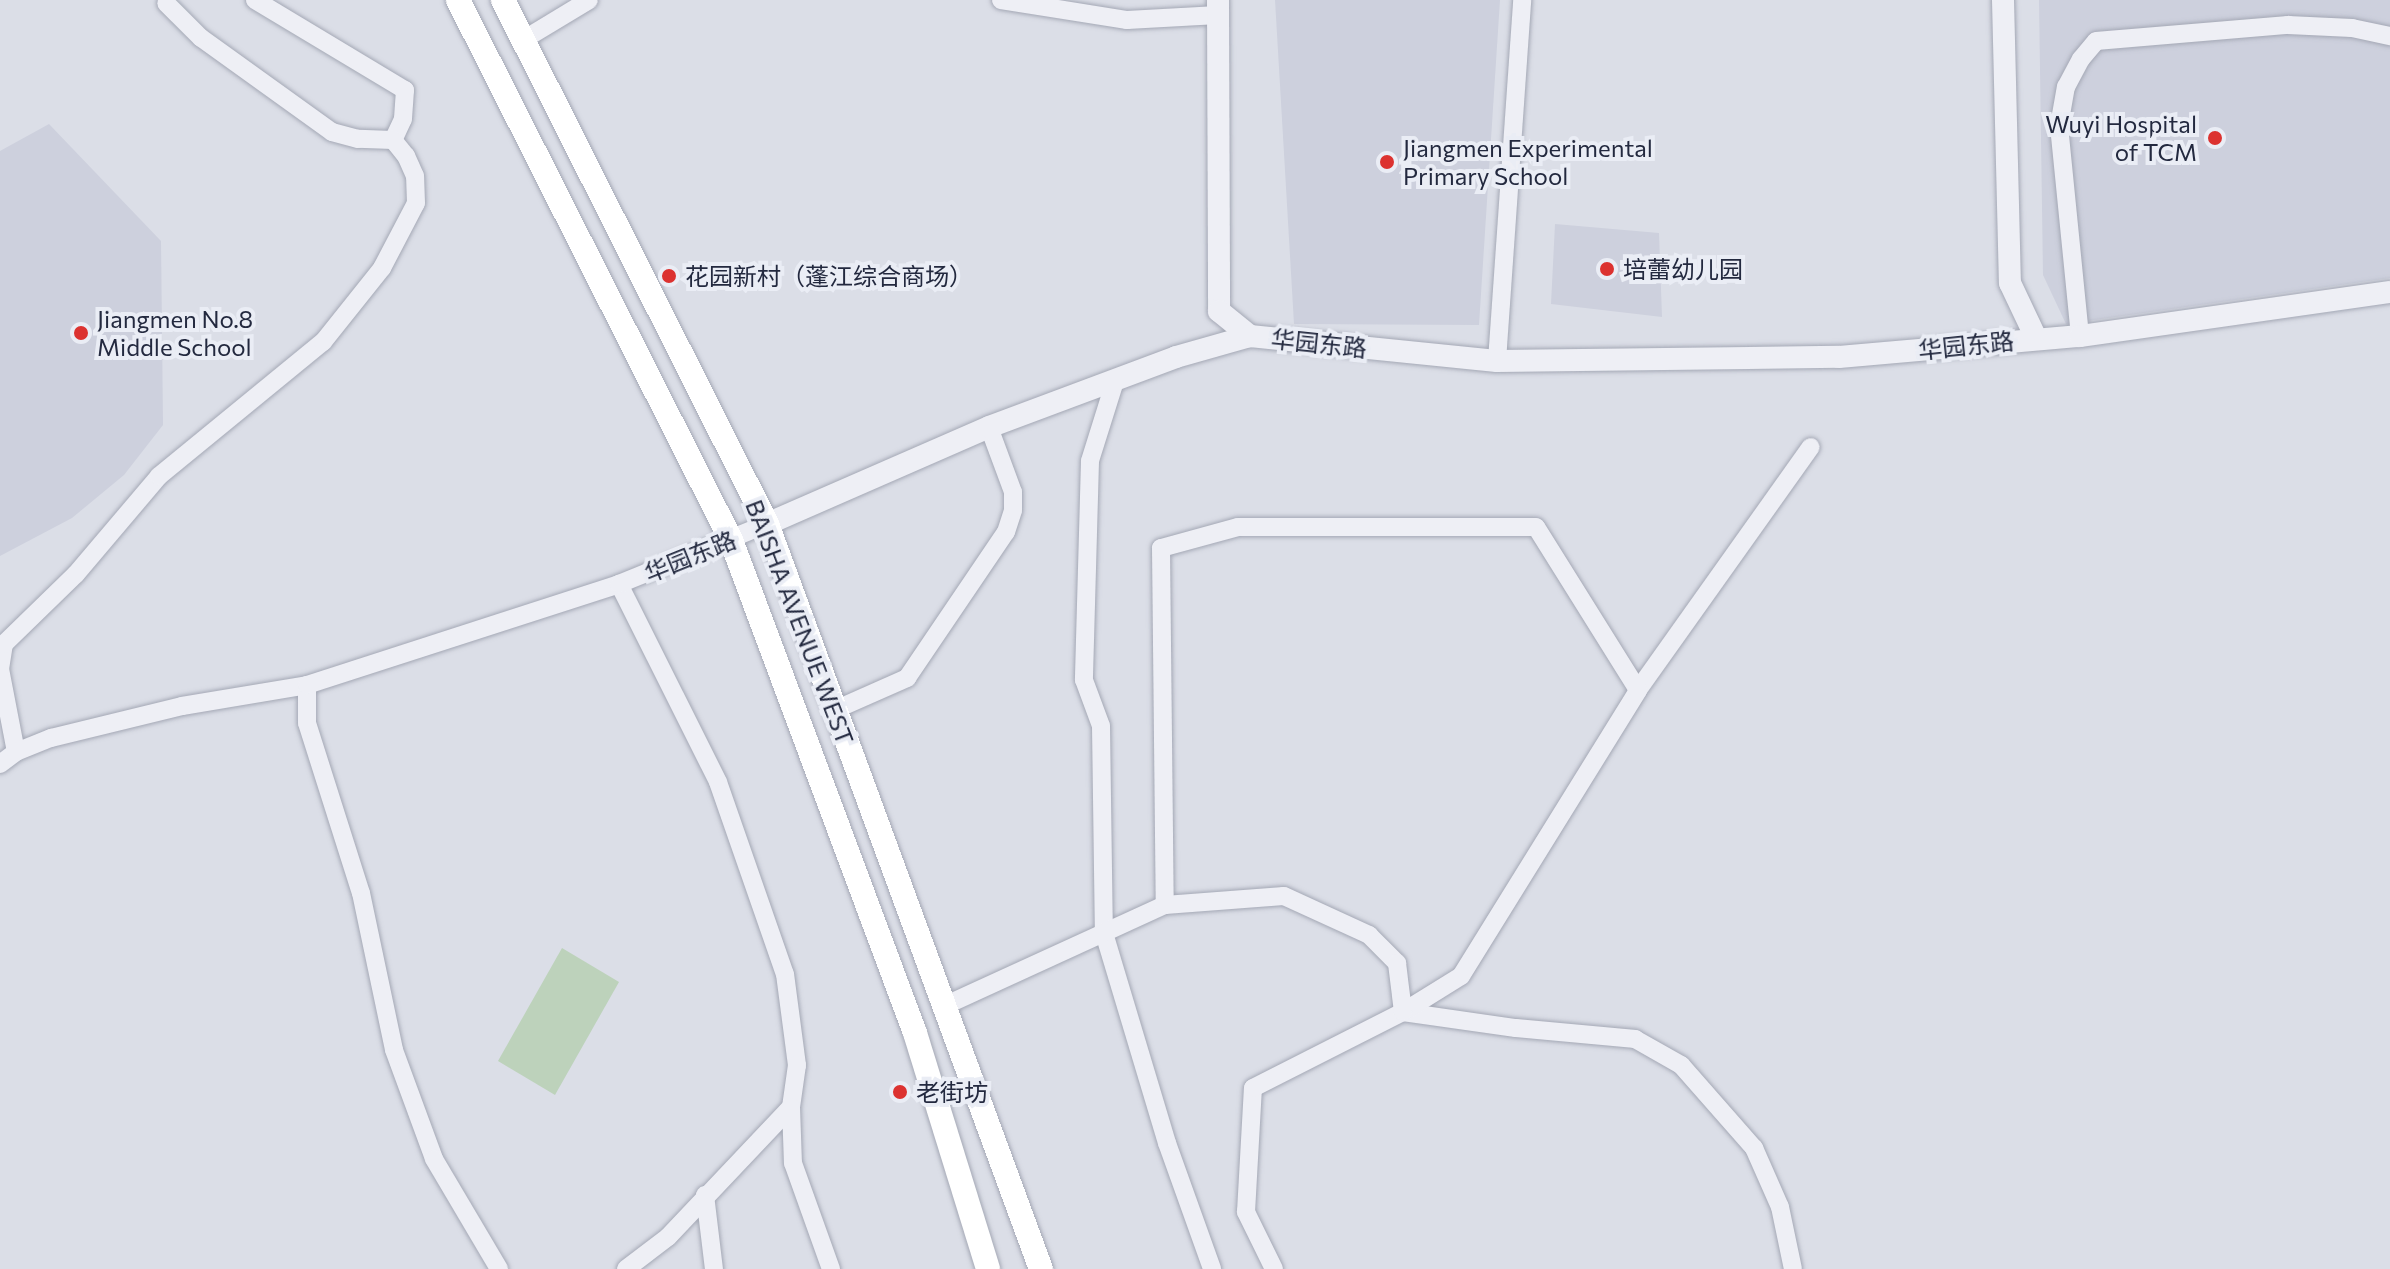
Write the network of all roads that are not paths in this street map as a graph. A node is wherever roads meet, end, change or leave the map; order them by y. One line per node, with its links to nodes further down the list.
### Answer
1 (255, 0): 12 (street)
2 (458, 0): 22 (main road, BAISHA AVENUE WEST)
3 (503, 0): 11 (main road, BAISHA AVENUE WEST)
4 (589, 0): 11 (street)
5 (1001, 0): 9 (street)
6 (1522, 0): 17 (street)
7 (2003, 0): 16 (street)
8 (166, 1): 12 (street)
9 (1218, 8): 14 (street)
10 (2390, 36): 15 (street)
11 (523, 40): 21 (main road, BAISHA AVENUE WEST)
12 (393, 140): 27 (street)
13 (2390, 292): 15 (street, 华园东路)
14 (1250, 336): 17 (street, 华园东路); 18 (street, 华园东路)
15 (2080, 336): 16 (street, 华园东路)
16 (2036, 338): 17 (street, 华园东路)
17 (1497, 361)
18 (1115, 381): 19 (street, 华园东路); 30 (street)
19 (989, 427): 21 (street, 华园东路); 26 (street)
20 (1811, 447): 25 (street)
21 (767, 524): 22 (street, 华园东路); 26 (main road, BAISHA AVENUE WEST)
22 (731, 540): 23 (street, 华园东路); 39 (main road, BAISHA AVENUE WEST)
23 (619, 584): 24 (street, 华园东路); 33 (street)
24 (307, 685): 27 (street, 华园东路); 35 (street)
25 (1638, 690): 29 (street); 32 (street)
26 (837, 709): 31 (main road, BAISHA AVENUE WEST)
27 (16, 752): 28 (street, 华园东路)
28 (0, 764)
29 (1165, 905): 30 (street); 32 (street)
30 (1104, 933): 31 (street); 41 (street)
31 (944, 1006): 40 (main road, BAISHA AVENUE WEST)
32 (1403, 1012): 42 (street); 43 (street)
33 (791, 1107): 34 (street); 38 (street)
34 (705, 1195): 36 (street); 37 (street)
35 (499, 1269)
36 (626, 1269)
37 (714, 1269)
38 (831, 1269)
39 (988, 1269)
40 (1041, 1269)
41 (1212, 1269)
42 (1274, 1269)
43 (1793, 1269)

